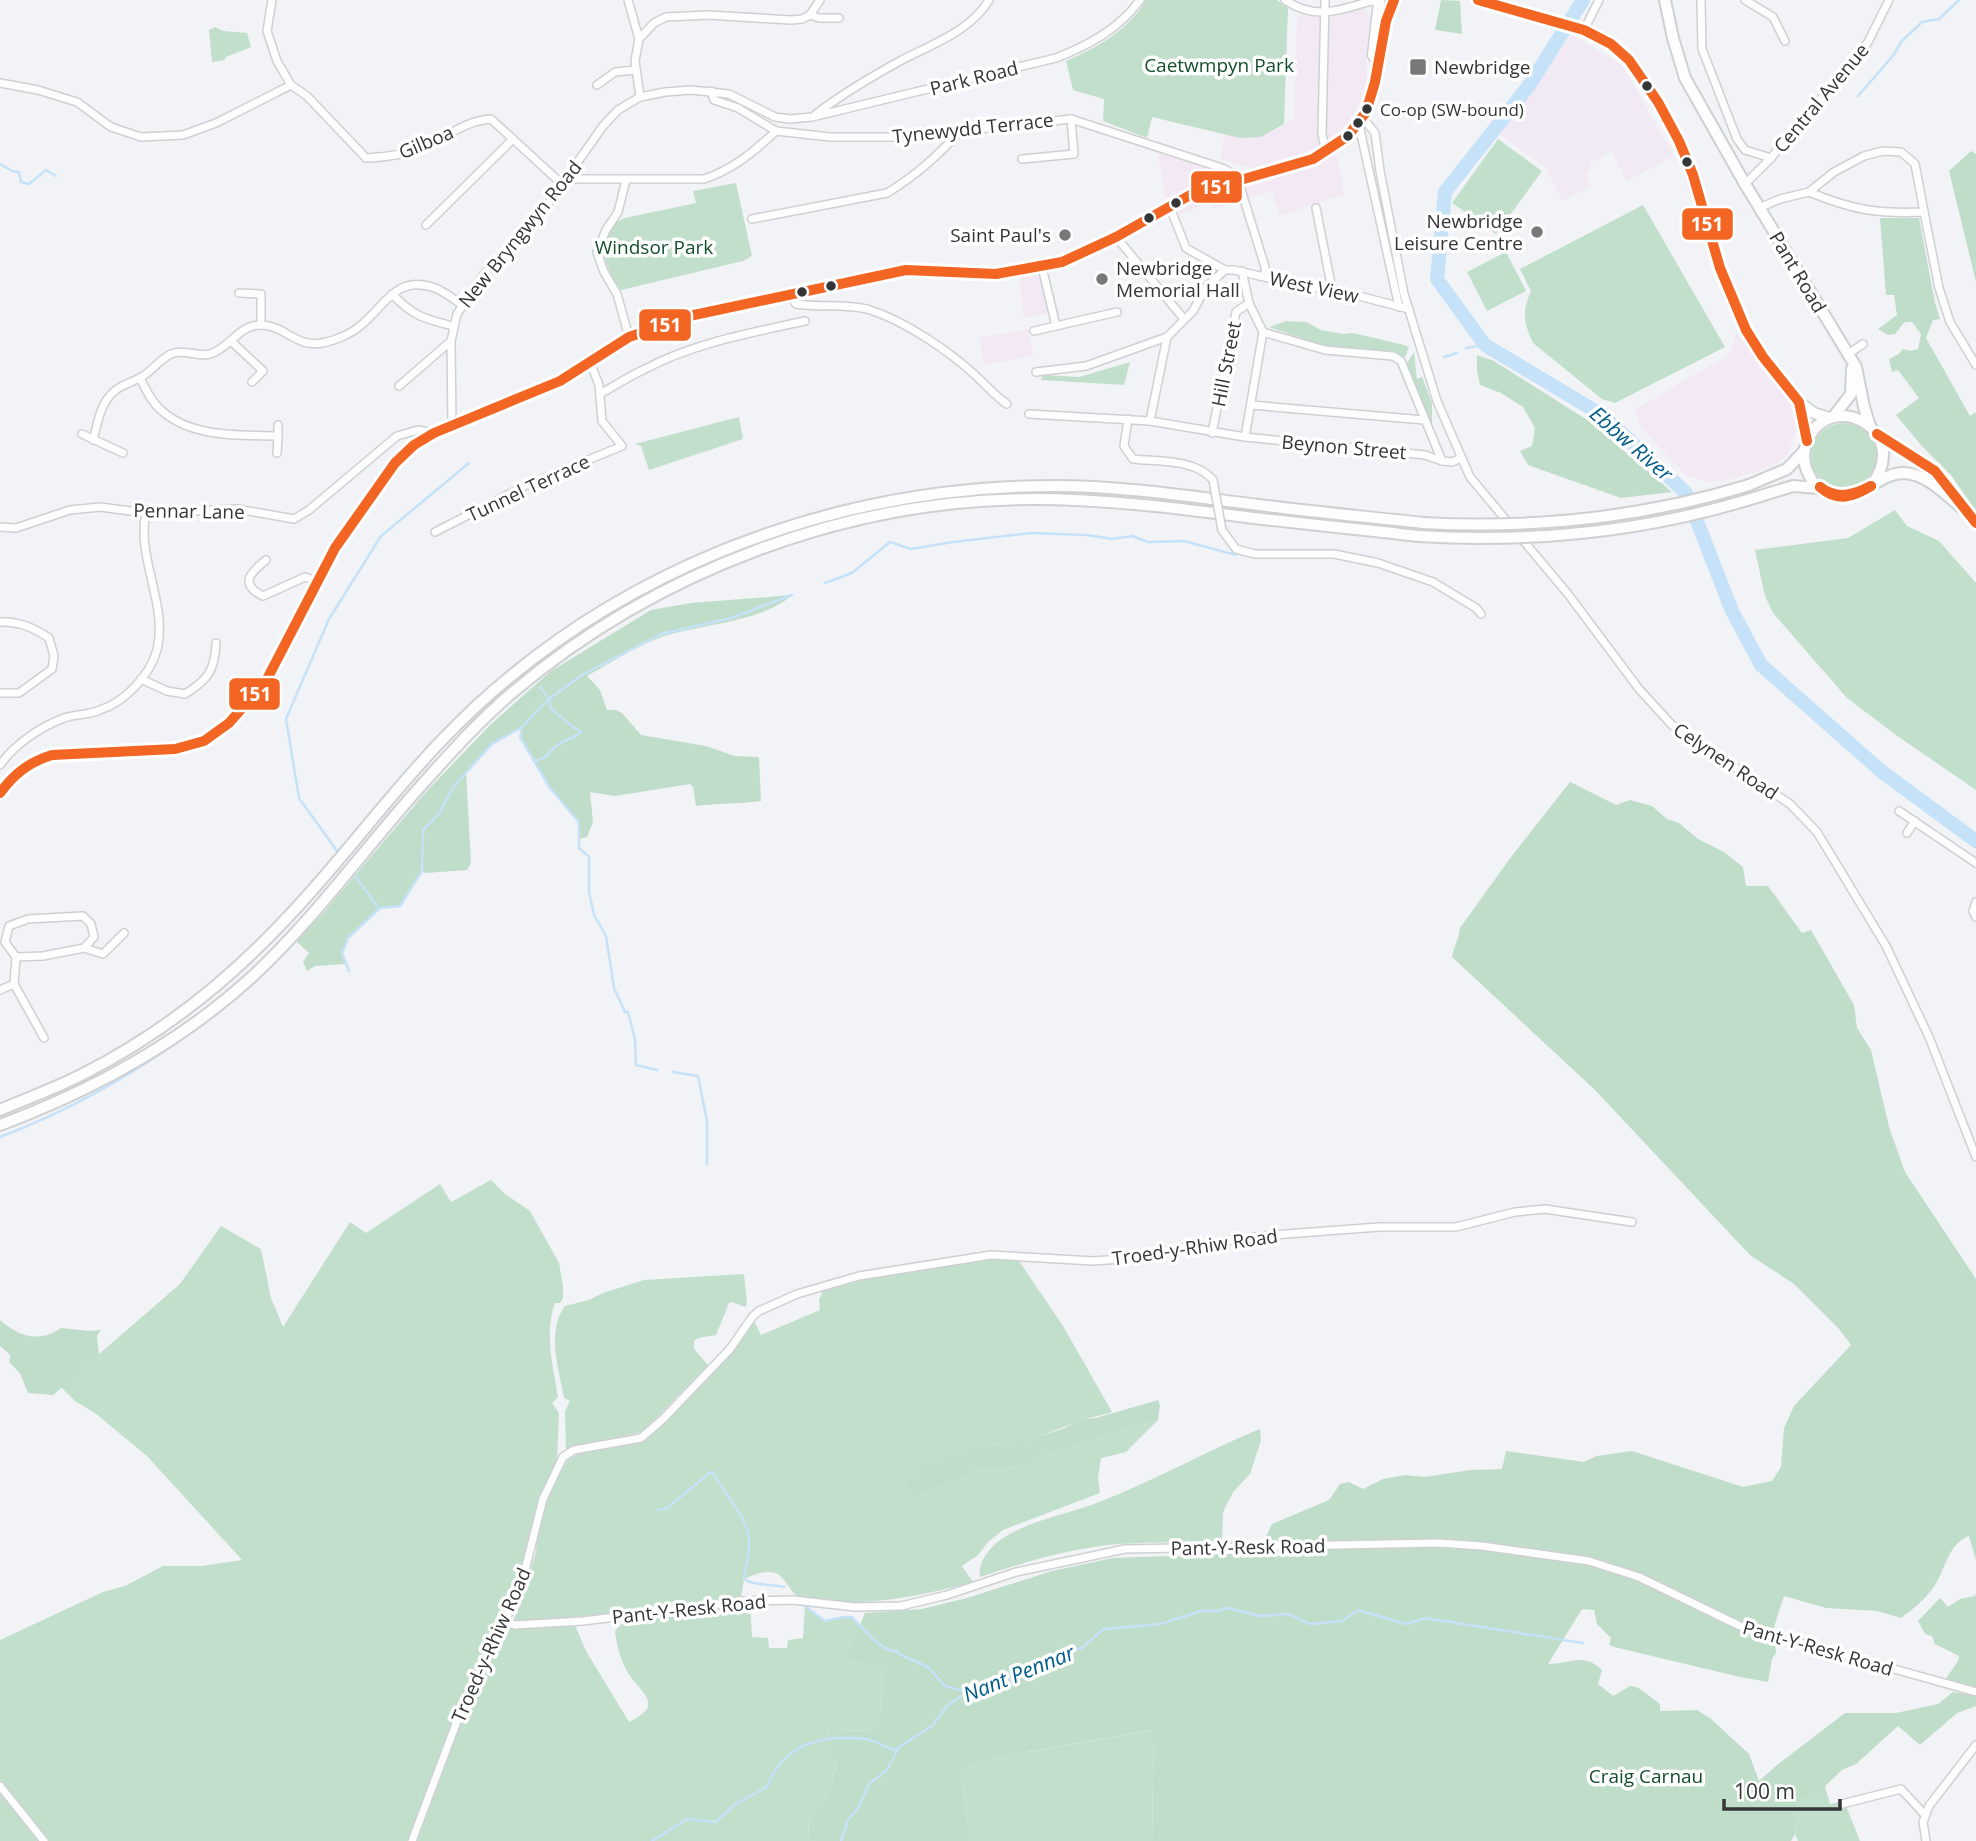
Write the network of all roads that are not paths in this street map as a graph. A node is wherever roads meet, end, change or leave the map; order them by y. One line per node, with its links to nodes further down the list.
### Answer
1 (272, 0): 25 (street)
2 (628, 0): 20 (street)
3 (820, 0): 17 (street)
4 (989, 0): 29 (street)
5 (1140, 0): 29 (street, Park Road)
6 (1285, 0): 16 (street)
7 (1325, 0): 16 (street)
8 (1394, 0): 22 (street)
9 (1478, 0): 19 (street)
10 (1600, 0): 19 (street)
11 (1665, 0): 42 (main road, Pant Road)
12 (1701, 0): 37 (street)
13 (1745, 0): 21 (street)
14 (1889, 0): 37 (street, Central Avenue)
15 (1380, 1): 16 (street); 22 (street)
16 (1325, 12): 36 (street)
17 (810, 15): 18 (street); 20 (street)
18 (839, 18)
19 (1580, 29): 85 (street)
20 (639, 38): 23 (street)
21 (1785, 41)
22 (1379, 64): 32 (street)
23 (635, 70): 26 (street); 28 (street)
24 (0, 83): 25 (street)
25 (291, 85): 35 (street, Gilboa)
26 (597, 85)
27 (711, 91): 28 (street, New Bryngwyn Road); 30 (street, New Bryngwyn Road); 33 (street, Tynewydd Terrace)
28 (640, 97): 39 (street, New Bryngwyn Road)
29 (812, 117): 30 (street, Park Road)
30 (789, 119)
31 (1071, 119): 34 (street, Tynewydd Terrace); 38 (street); 41 (street, Tynewydd Terrace)
32 (1361, 122): 36 (street); 62 (street); 63 (street, Celynen Road)
33 (776, 131): 34 (street, Tynewydd Terrace); 40 (street)
34 (961, 131): 49 (street)
35 (513, 139): 43 (street, Gilboa); 50 (street)
36 (1326, 152): 41 (street)
37 (1771, 158): 42 (street, Central Avenue)
38 (1022, 159)
39 (569, 176): 40 (street); 43 (street, New Bryngwyn Road)
40 (626, 180): 72 (street)
41 (1235, 181): 45 (street); 55 (street)
42 (1745, 184): 47 (main road, Pant Road)
43 (563, 185): 61 (street, New Bryngwyn Road)
44 (1808, 192): 47 (street); 48 (street); 48 (street)
45 (1169, 205): 51 (street); 53 (street, West View)
46 (1316, 208): 56 (street)
47 (1759, 208): 77 (main road, Pant Road)
48 (1924, 212): 79 (street)
49 (752, 219)
50 (426, 225)
51 (1116, 237): 52 (street); 65 (street)
52 (1042, 267): 59 (street); 69 (street)
53 (1225, 270): 54 (street, West View); 65 (street)
54 (1242, 271): 55 (street, West View); 60 (street)
55 (1265, 276): 56 (street, West View)
56 (1332, 289): 62 (street, West View)
57 (239, 293): 67 (street)
58 (392, 294): 61 (street); 67 (street); 68 (street)
59 (789, 294): 72 (street); 86 (street)
60 (1249, 303): 71 (street); 97 (street, Hill Street)
61 (462, 305): 68 (street, New Bryngwyn Road)
62 (1399, 307): 63 (street, West View)
63 (1409, 309): 105 (street, Celynen Road)
64 (1117, 312): 69 (street)
65 (1184, 320): 73 (street)
66 (805, 321): 84 (street)
67 (261, 325): 74 (street)
68 (453, 326): 75 (street, New Bryngwyn Road)
69 (1056, 326): 70 (street)
70 (1034, 331)
71 (1263, 332): 87 (street); 91 (street)
72 (629, 337): 78 (street)
73 (1167, 337): 80 (street); 92 (street)
74 (231, 341): 81 (street); 82 (street)
75 (451, 341): 83 (street); 94 (street, New Bryngwyn Road)
76 (1863, 344): 77 (street)
77 (1849, 357): 89 (main road); 95 (main road, Pant Road)
78 (590, 362): 84 (street); 94 (street)
79 (1976, 365)
80 (1036, 372)
81 (140, 377): 99 (street); 101 (street)
82 (253, 382)
83 (399, 386)
84 (600, 394): 113 (street, Tunnel Terrace)
85 (1798, 402): 89 (street); 102 (street)
86 (1007, 404)
87 (1251, 405): 91 (street); 100 (street)
88 (1029, 414): 90 (street, Beynon Street)
89 (1832, 418): 95 (main road); 102 (main road)
90 (1128, 419): 92 (street, Beynon Street); 116 (street, bridge)
91 (1424, 420): 106 (street)
92 (1150, 421): 97 (street, Beynon Street)
93 (278, 425): 99 (street)
94 (452, 425): 96 (street)
95 (1874, 430): 107 (main road); 109 (main road)
96 (434, 433): 110 (street, Pennar Lane); 115 (street)
97 (1212, 433): 100 (street, Beynon Street)
98 (82, 435): 101 (street)
99 (278, 436): 104 (street)
100 (1245, 437): 106 (street, Beynon Street)
101 (93, 440): 103 (street)
102 (1805, 446): 108 (main road); 135 (main road, bridge)
103 (123, 453)
104 (277, 453)
105 (1461, 458): 106 (street); 137 (street, Celynen Road)
106 (1442, 461)
107 (1871, 486): 108 (main road); 109 (main road)
108 (1819, 488): 136 (main road, bridge)
109 (1962, 508): 111 (main road)
110 (146, 513): 112 (street, Pennar Lane); 119 (street)
111 (1976, 523)
112 (0, 527)
113 (435, 532)
114 (266, 560): 115 (street)
115 (316, 581): 122 (street)
116 (1481, 614)
117 (0, 622): 120 (street)
118 (216, 643): 119 (street)
119 (141, 679): 121 (street)
120 (0, 693)
121 (0, 765)
122 (0, 793)
123 (1899, 811): 124 (street)
124 (1915, 821): 125 (street); 126 (street)
125 (1907, 833)
126 (1976, 863)
127 (1976, 902): 128 (street)
128 (1976, 917)
129 (124, 933): 130 (street)
130 (84, 948): 131 (street); 131 (street)
131 (16, 957): 132 (street)
132 (14, 984): 133 (street); 134 (street)
133 (0, 990)
134 (44, 1038)
135 (0, 1110)
136 (0, 1125)
137 (1976, 1157)
138 (1632, 1222): 139 (street, Troed-y-Rhiw Road)
139 (505, 1622): 140 (street, Pant-Y-Resk Road); 146 (street, Troed-y-Rhiw Road)
140 (1976, 1692)
141 (1976, 1745): 144 (street)
142 (0, 1786): 145 (street)
143 (1842, 1804): 144 (street)
144 (1925, 1815): 147 (street)
145 (44, 1841)
146 (412, 1841)
147 (1926, 1841)

